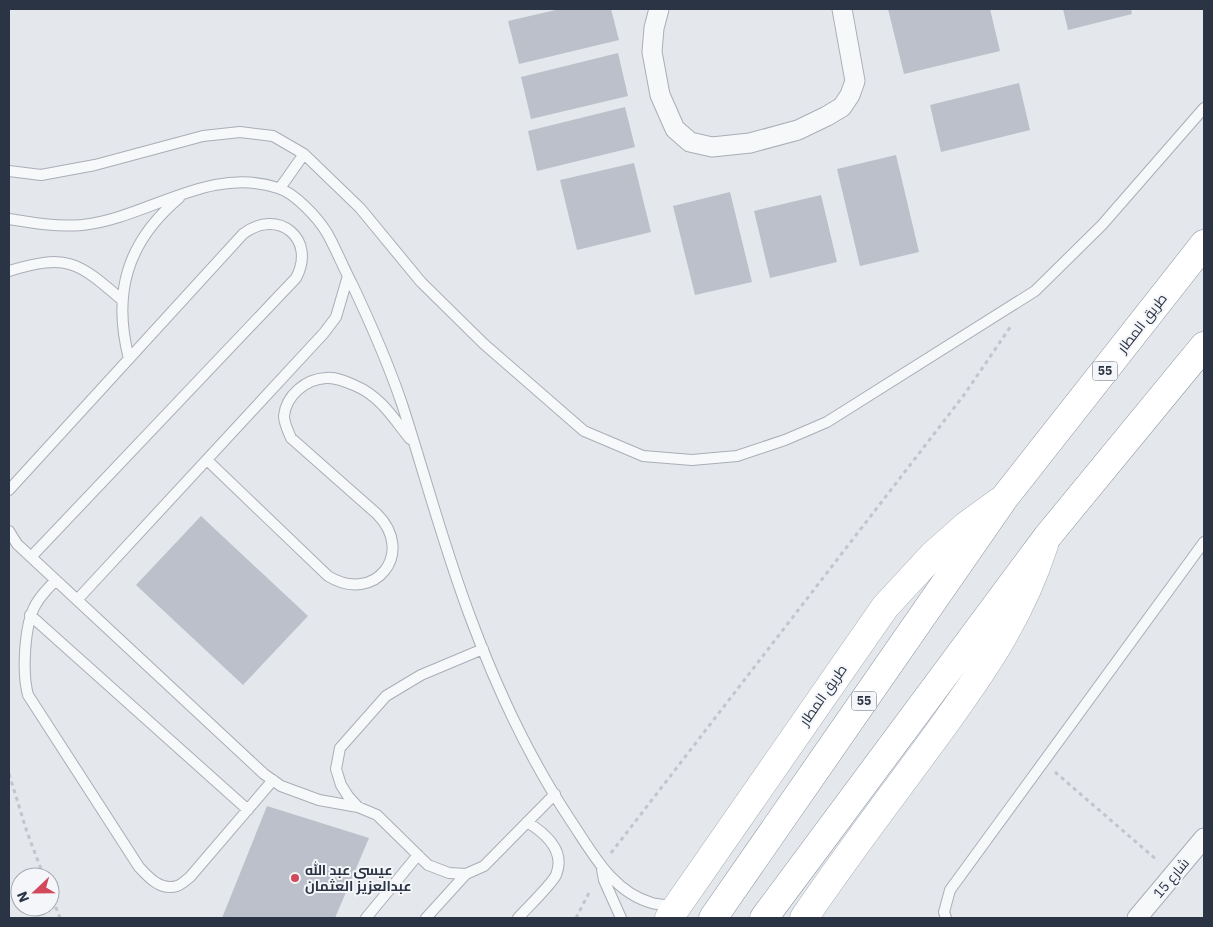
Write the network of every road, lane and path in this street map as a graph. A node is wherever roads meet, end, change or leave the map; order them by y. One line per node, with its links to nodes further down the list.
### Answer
1 (659, 9): 2 (street)
2 (842, 9)
3 (1204, 108): 4 (lane)
4 (304, 154): 5 (lane); 6 (lane)
5 (9, 171)
6 (280, 188): 7 (lane); 11 (lane)
7 (186, 193): 8 (lane); 12 (lane)
8 (9, 219)
9 (1204, 244): 19 (main road, طريق المطار / 55)
10 (9, 271): 12 (lane)
11 (348, 276): 16 (lane); 17 (lane)
12 (122, 300): 15 (lane)
13 (1013, 323): 37 (path)
14 (1204, 346): 21 (main road)
15 (129, 359): 18 (lane); 23 (lane)
16 (414, 443): 17 (lane); 27 (lane)
17 (207, 460): 25 (lane)
18 (9, 490)
19 (1005, 497): 41 (main road, طريق المطار / 55); 42 (main road, طريق المطار)
20 (9, 532): 23 (lane)
21 (1047, 537): 48 (main road); 49 (main road)
22 (1204, 542): 28 (lane)
23 (31, 557): 24 (lane)
24 (56, 580): 25 (lane); 26 (lane)
25 (77, 600): 30 (lane)
26 (30, 615): 33 (lane); 33 (lane)
27 (483, 649): 31 (lane); 32 (lane)
28 (1043, 762): 40 (path); 50 (lane)
29 (9, 774): 38 (path)
30 (273, 780): 32 (lane); 33 (lane)
31 (555, 794): 34 (lane); 37 (lane)
32 (358, 807): 36 (lane)
33 (248, 810)
34 (527, 822): 39 (lane); 45 (lane)
35 (1204, 838): 40 (street, شارع 15)
36 (418, 855): 39 (lane); 43 (lane)
37 (601, 866): 42 (lane); 46 (path); 47 (lane)
38 (40, 867)
39 (466, 874): 44 (lane)
40 (1174, 875): 51 (street, شارع 15)
41 (717, 911)
42 (673, 912)
43 (366, 918)
44 (426, 918)
45 (518, 918)
46 (576, 918)
47 (621, 918)
48 (764, 918)
49 (804, 918)
50 (946, 918)
51 (1137, 918)

